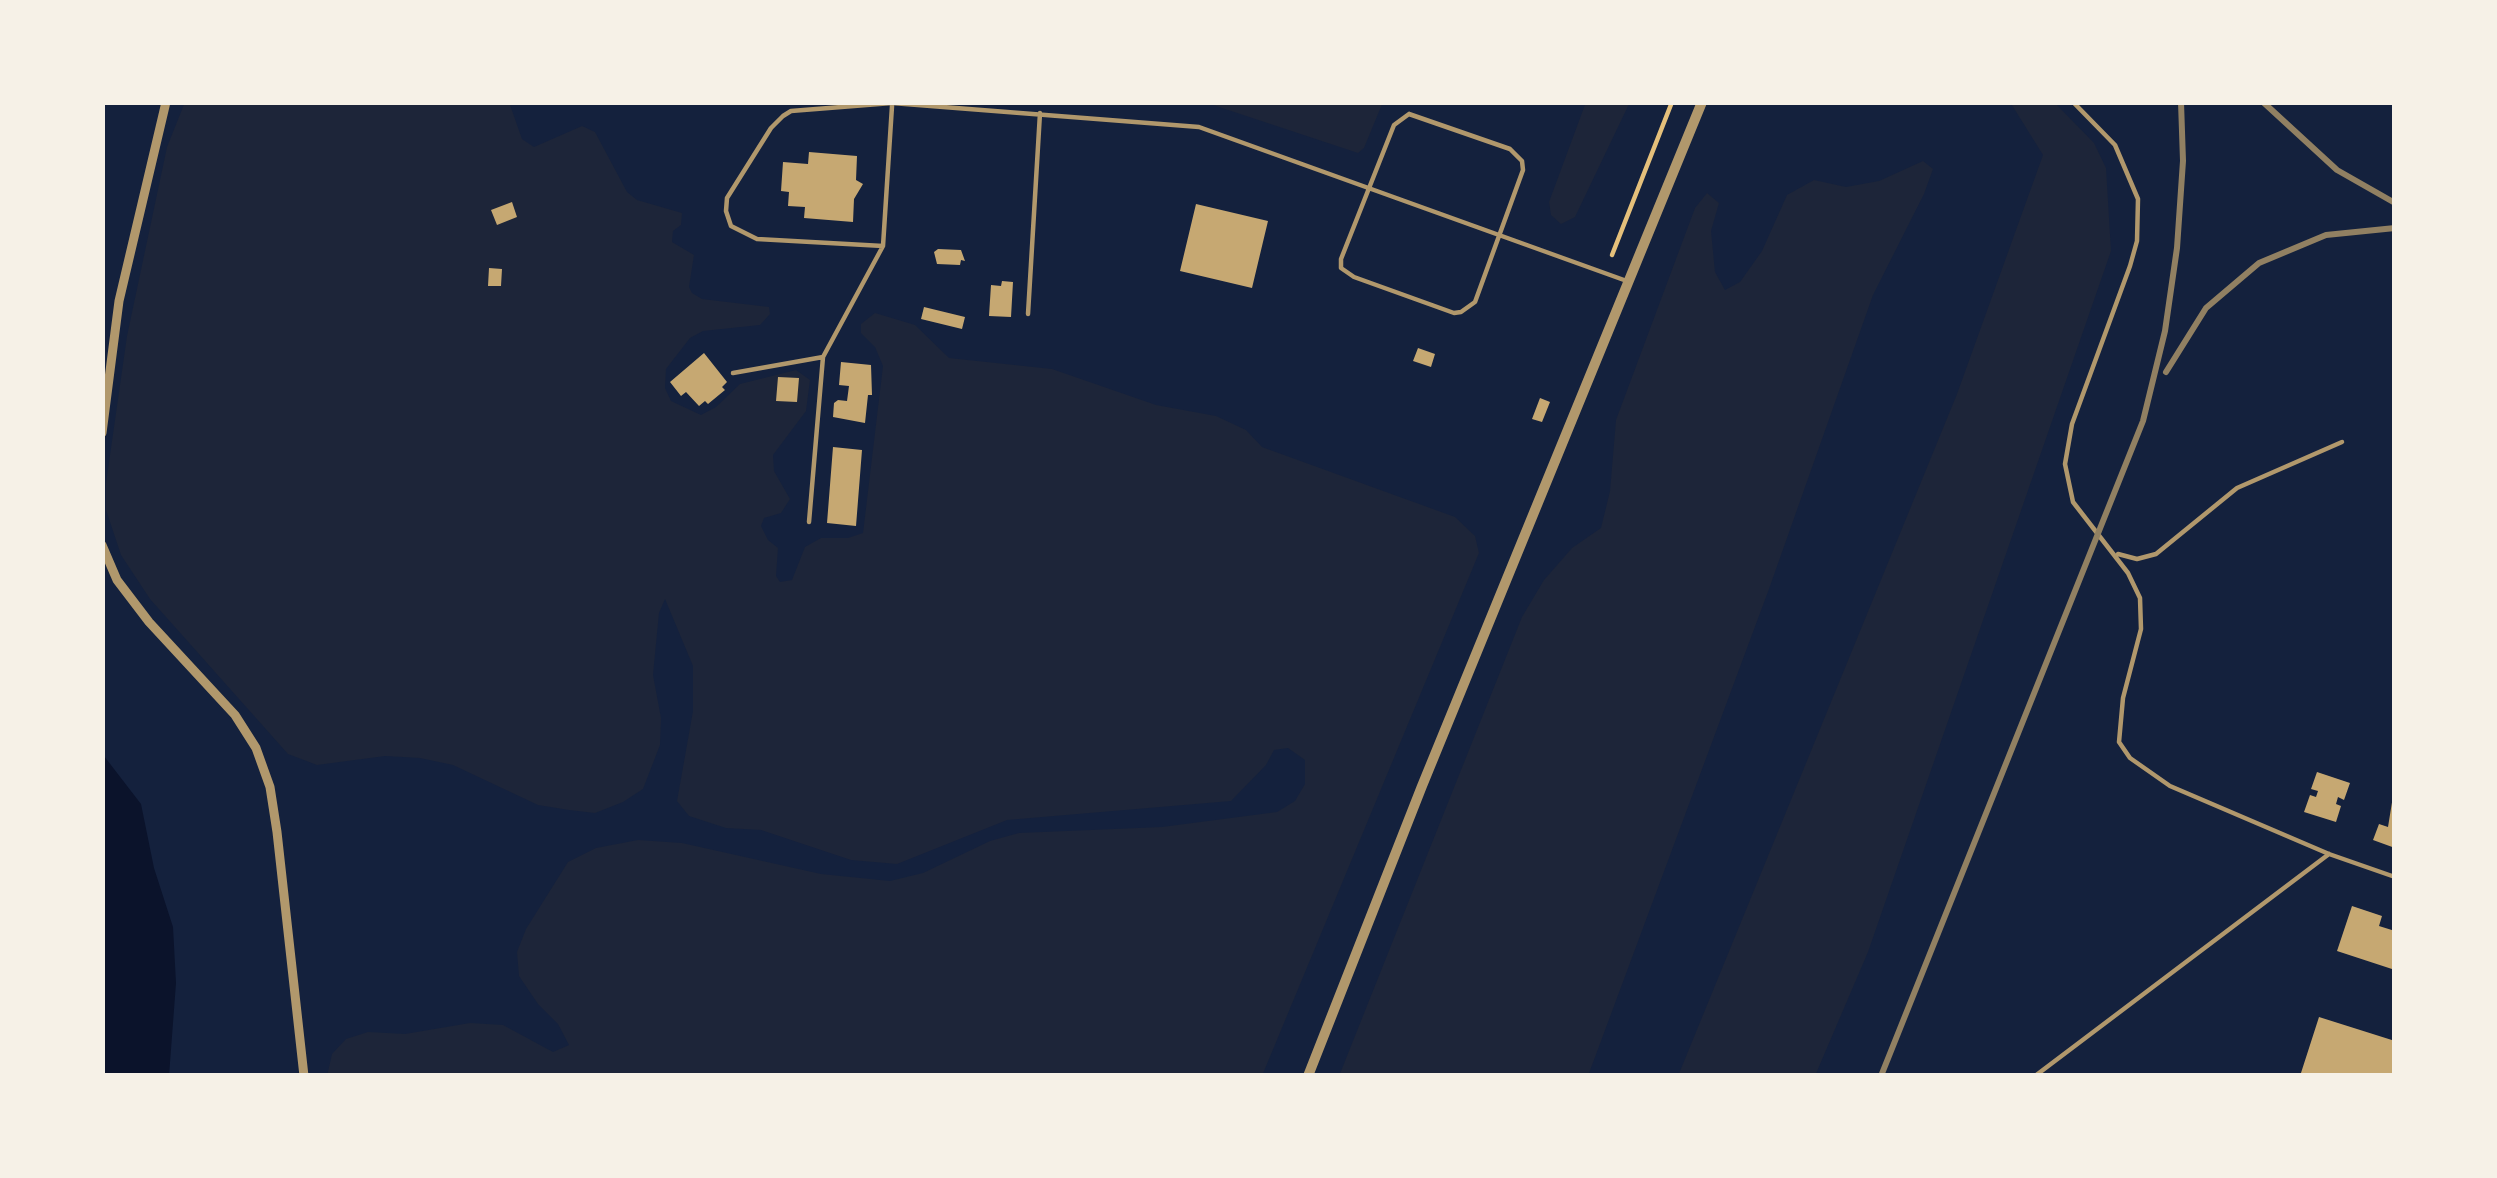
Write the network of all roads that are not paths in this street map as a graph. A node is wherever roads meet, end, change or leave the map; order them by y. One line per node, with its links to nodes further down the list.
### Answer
1 (166, 102): 13 (street)
2 (1702, 102): 9 (street)
3 (2073, 102): 17 (lane)
4 (892, 103): 5 (lane); 8 (lane); 8 (lane)
5 (1040, 113): 6 (lane); 10 (lane)
6 (1369, 187): 7 (lane); 7 (lane); 7 (lane)
7 (1500, 235): 9 (lane)
8 (883, 246): 11 (lane)
9 (1630, 282): 21 (street)
10 (1028, 314)
11 (823, 356): 12 (lane); 15 (lane)
12 (733, 373)
13 (102, 433)
14 (2342, 442): 17 (lane)
15 (809, 522)
16 (102, 545): 20 (street)
17 (2108, 548): 18 (lane)
18 (2329, 854): 19 (lane); 22 (lane)
19 (2395, 877)
20 (304, 1076)
21 (1308, 1076)
22 (2035, 1076)

